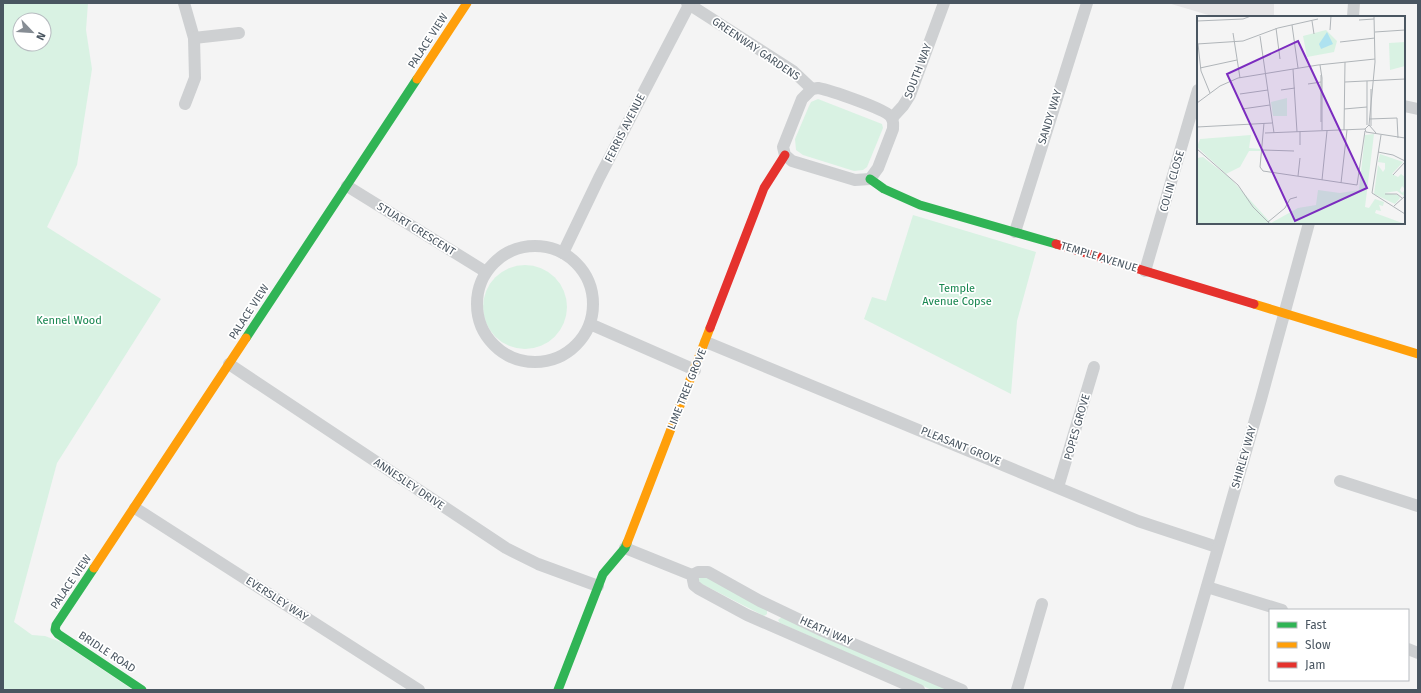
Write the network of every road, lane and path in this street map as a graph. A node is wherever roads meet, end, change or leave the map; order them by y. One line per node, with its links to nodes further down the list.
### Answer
1 (184, 3): 9 (street)
2 (467, 3): 18 (street, PALACE VIEW)
3 (944, 3): 15 (street, SOUTH WAY)
4 (1087, 3): 20 (street, SANDY WAY)
5 (1354, 3): 7 (street)
6 (688, 4): 10 (street, GREENWAY GARDENS); 21 (street, FERRIS AVENUE)
7 (1353, 16)
8 (239, 33): 9 (street)
9 (194, 38): 12 (street)
10 (812, 89): 15 (street); 16 (street)
11 (1197, 93): 22 (street, COLIN CLOSE)
12 (185, 104)
13 (1405, 106): 14 (street)
14 (1418, 109)
15 (892, 118): 17 (street)
16 (785, 156): 17 (street); 26 (street, LIME TREE GROVE)
17 (870, 179): 20 (street, TEMPLE AVENUE)
18 (347, 186): 23 (street, STUART CRESCENT); 28 (street, PALACE VIEW)
19 (1308, 224): 24 (street, SHIRLEY WAY)
20 (1015, 232): 22 (street, TEMPLE AVENUE)
21 (563, 253): 23 (street); 25 (street)
22 (1145, 271): 24 (street, TEMPLE AVENUE)
23 (486, 272): 25 (street)
24 (1285, 314): 27 (street, TEMPLE AVENUE); 35 (street, SHIRLEY WAY)
25 (590, 324): 30 (street)
26 (706, 342): 30 (street, LIME TREE GROVE); 32 (street, PLEASANT GROVE)
27 (1418, 354)
28 (230, 364): 34 (street, PALACE VIEW); 38 (street, ANNESLEY DRIVE)
29 (1094, 367): 32 (street, POPES GROVE)
30 (695, 370): 36 (street, LIME TREE GROVE)
31 (1340, 481): 33 (street)
32 (1058, 487): 35 (street, PLEASANT GROVE)
33 (1418, 506)
34 (135, 508): 44 (street, PALACE VIEW); 46 (street, EVERSLEY WAY)
35 (1217, 547): 39 (street, SHIRLEY WAY)
36 (625, 548): 37 (street, HEATH WAY); 38 (street, LIME TREE GROVE)
37 (692, 575): 41 (street, HEATH WAY); 43 (street, HEATH WAY)
38 (598, 586): 47 (street, LIME TREE GROVE)
39 (1207, 587): 42 (street); 51 (street, SHIRLEY WAY)
40 (1042, 604): 50 (street)
41 (776, 609): 43 (street); 49 (street, HEATH WAY)
42 (1279, 609)
43 (769, 625): 48 (street, HEATH WAY)
44 (58, 634): 45 (street, BRIDLE ROAD)
45 (142, 690)
46 (419, 690)
47 (558, 690)
48 (919, 690)
49 (962, 690)
50 (1017, 690)
51 (1177, 690)

